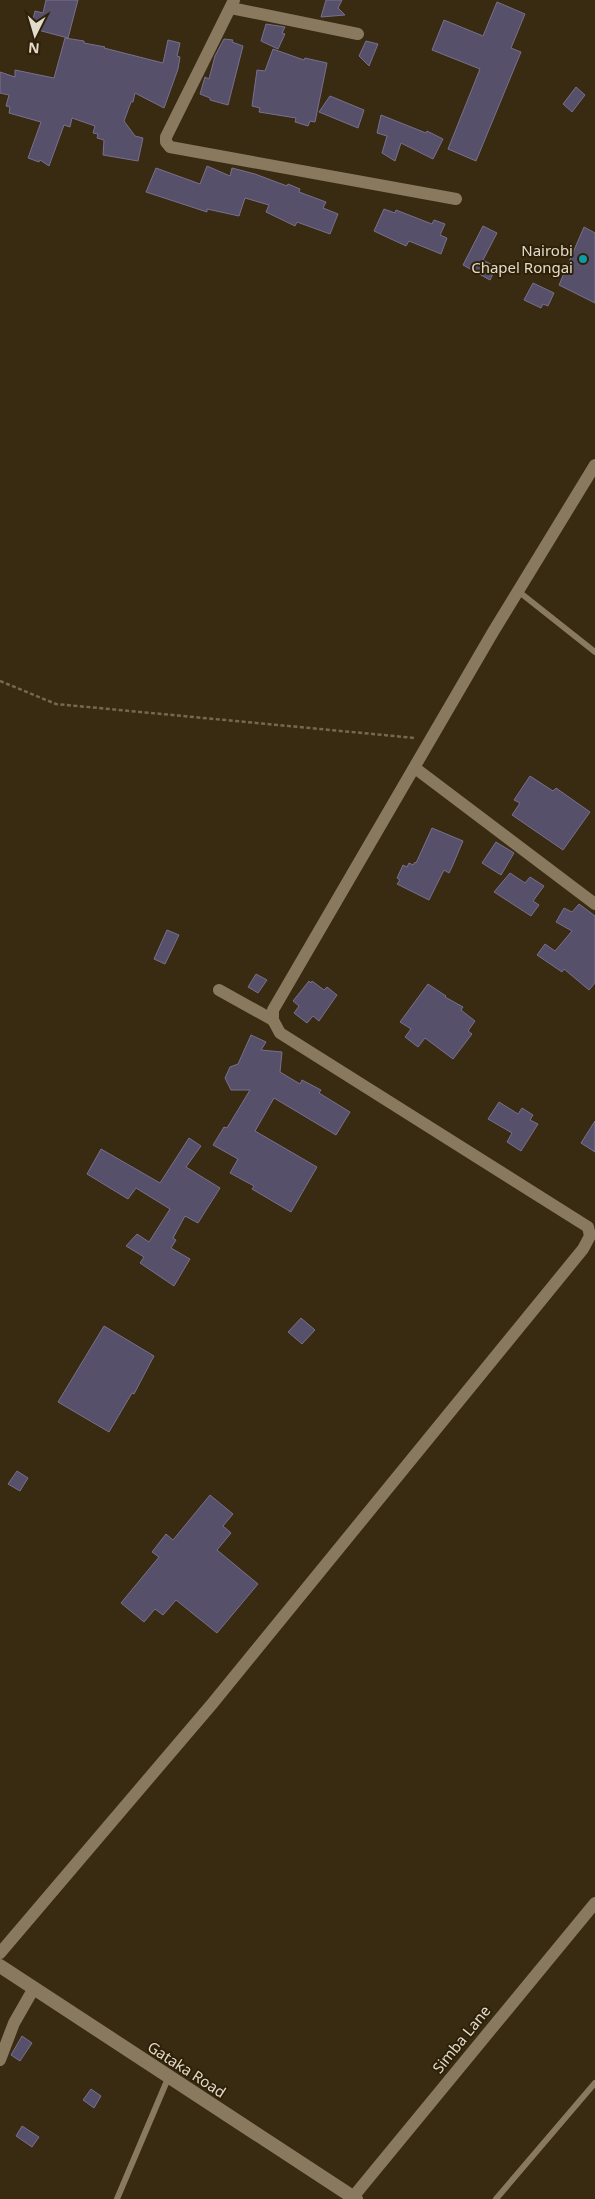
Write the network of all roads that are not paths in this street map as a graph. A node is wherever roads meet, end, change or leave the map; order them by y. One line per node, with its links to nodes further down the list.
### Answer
1 (232, 4): 2 (street); 3 (street)
2 (358, 34)
3 (456, 199)
4 (595, 465): 5 (street)
5 (518, 591): 6 (lane); 7 (street)
6 (595, 652)
7 (415, 768): 8 (street); 10 (street)
8 (595, 904)
9 (219, 990): 10 (street)
10 (273, 1020): 12 (street)
11 (595, 1902): 18 (street, Simba Lane)
12 (0, 1953)
13 (0, 1966): 14 (street, Gataka Road)
14 (34, 1988): 15 (street); 16 (street, Gataka Road)
15 (0, 2060)
16 (169, 2076): 18 (street, Gataka Road); 19 (lane)
17 (595, 2083): 20 (lane)
18 (355, 2198)
19 (117, 2199)
20 (496, 2199)

